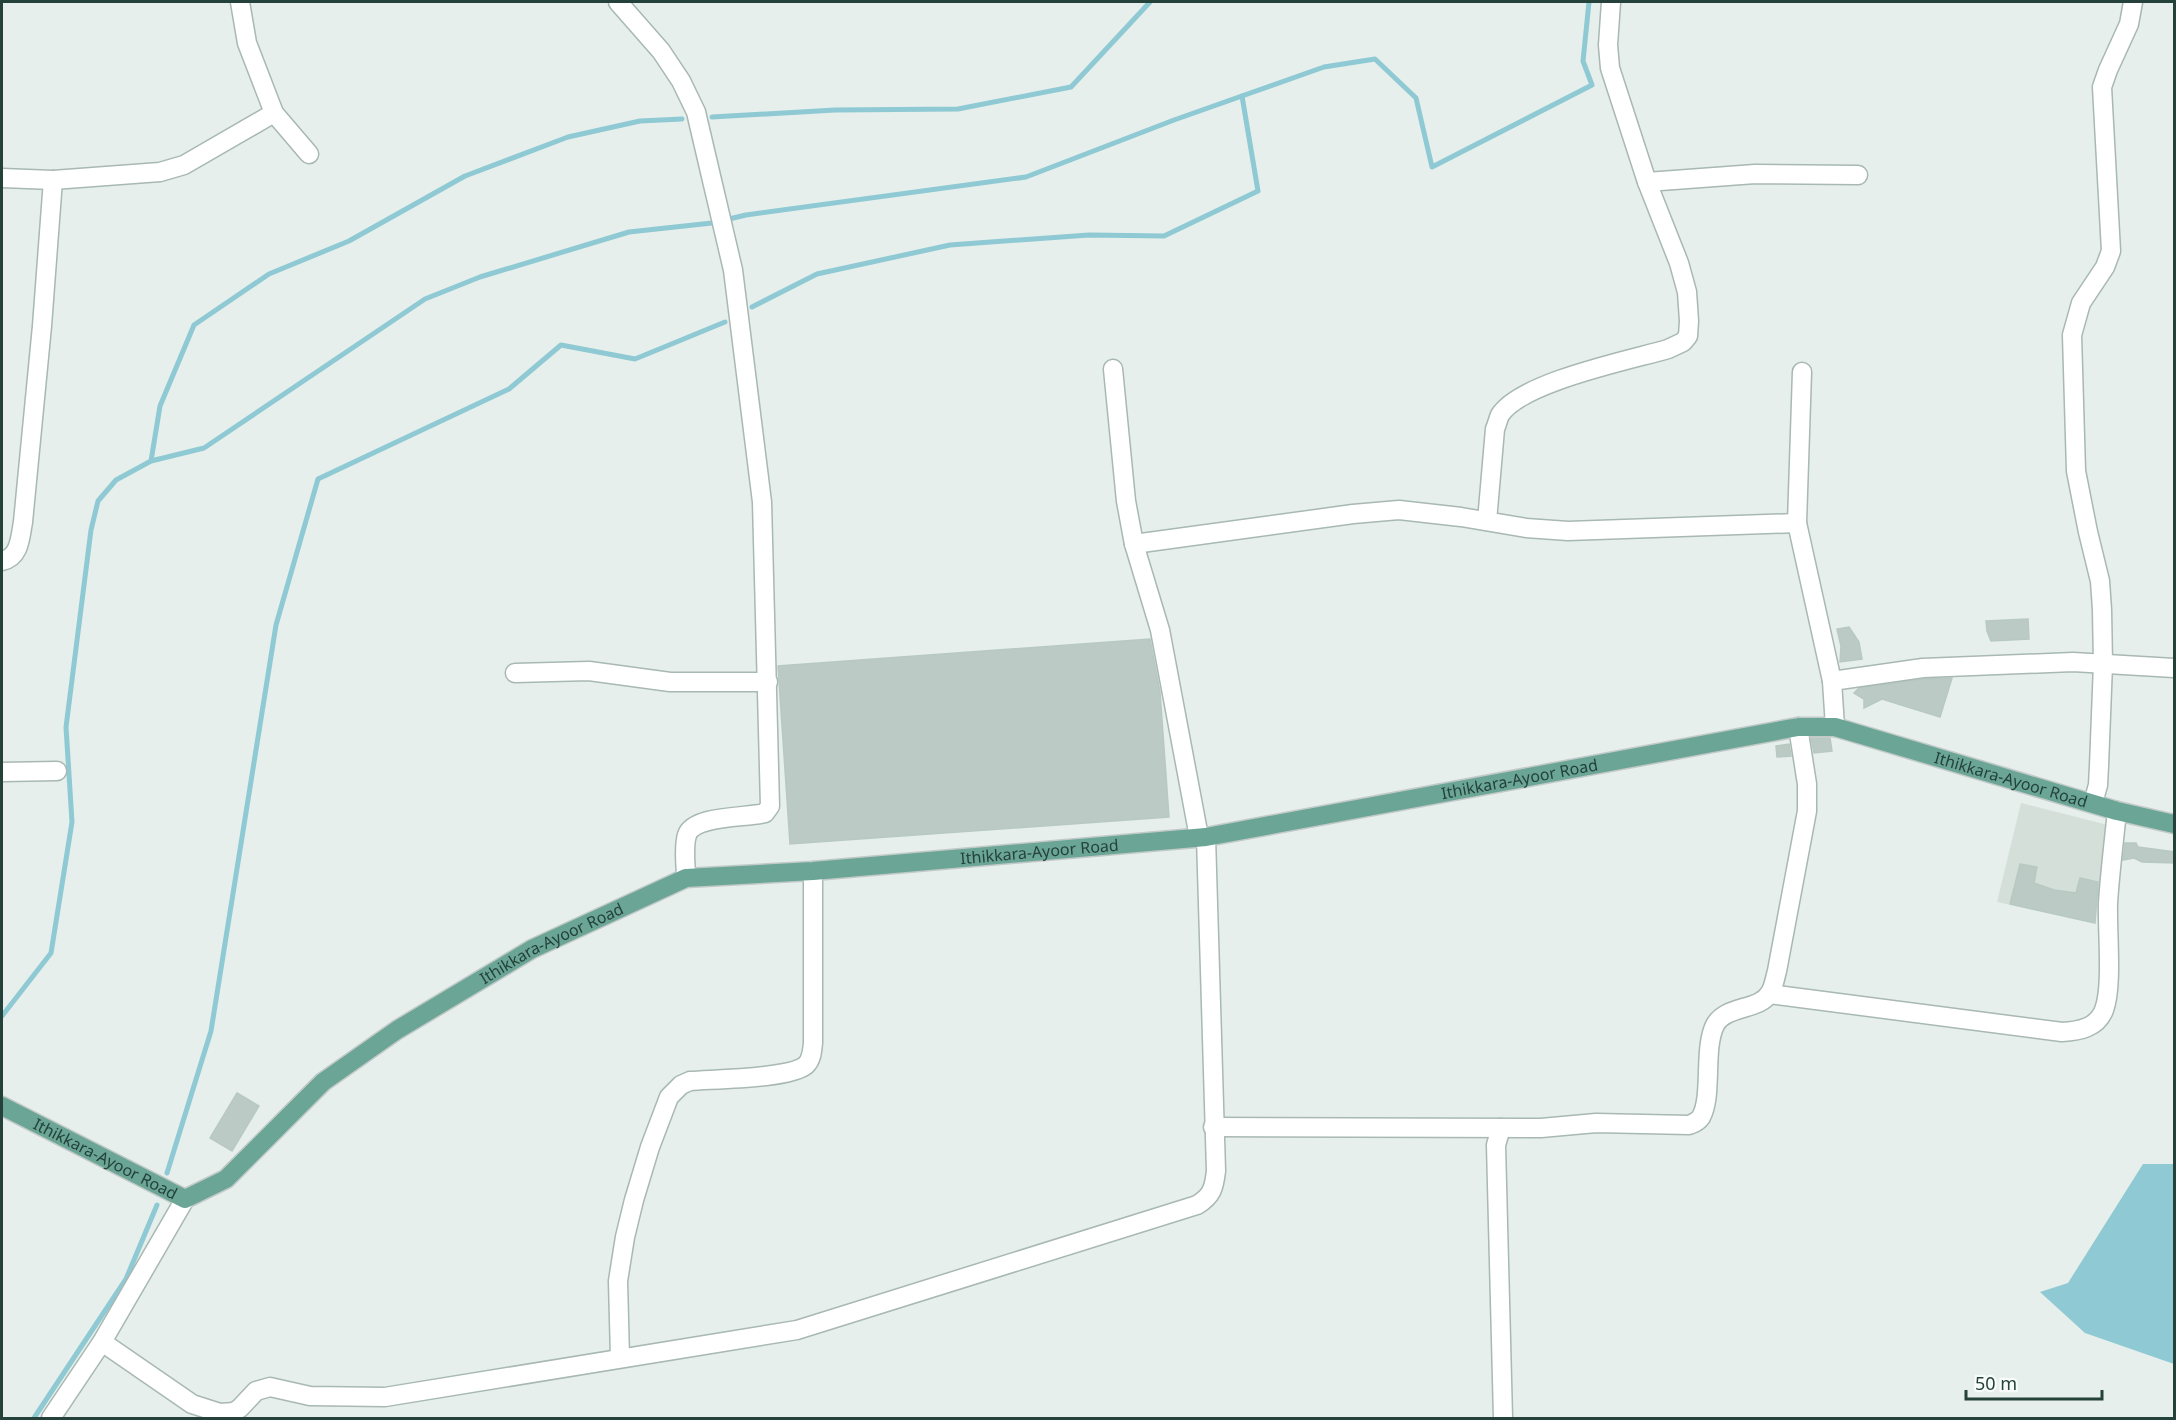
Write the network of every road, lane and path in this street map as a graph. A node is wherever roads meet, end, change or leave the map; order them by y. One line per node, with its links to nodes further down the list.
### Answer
1 (240, 2): 5 (street)
2 (618, 2): 21 (street)
3 (1611, 2): 10 (street)
4 (2133, 2): 17 (street)
5 (274, 113): 6 (street); 9 (street)
6 (309, 154)
7 (1858, 174): 10 (street)
8 (2, 178): 9 (street)
9 (53, 180): 16 (street)
10 (1647, 182): 13 (street)
11 (1113, 369): 15 (street)
12 (1802, 372): 14 (street)
13 (1486, 521): 14 (street); 15 (street)
14 (1797, 524): 20 (street)
15 (1134, 544): 29 (street)
16 (2, 561)
17 (2103, 664): 18 (street); 20 (street); 26 (street)
18 (2175, 668)
19 (515, 673): 21 (street)
20 (1832, 681): 23 (street)
21 (768, 682): 31 (street)
22 (1798, 727): 23 (main road, Ithikkara-Ayoor Road); 29 (main road, Ithikkara-Ayoor Road); 32 (street)
23 (1835, 727): 26 (main road, Ithikkara-Ayoor Road)
24 (57, 771): 25 (street)
25 (2, 772)
26 (2093, 803): 27 (main road, Ithikkara-Ayoor Road)
27 (2117, 811): 28 (main road, Ithikkara-Ayoor Road); 32 (street)
28 (2175, 824)
29 (1203, 837): 30 (main road, Ithikkara-Ayoor Road); 34 (street)
30 (813, 871): 31 (main road, Ithikkara-Ayoor Road); 38 (street)
31 (686, 878): 36 (main road, Ithikkara-Ayoor Road)
32 (1769, 994): 35 (street)
33 (2, 1106): 36 (main road, Ithikkara-Ayoor Road)
34 (1213, 1127): 35 (street); 38 (street)
35 (1501, 1128): 40 (street)
36 (185, 1199): 37 (street)
37 (102, 1342): 38 (street); 39 (street)
38 (620, 1358)
39 (51, 1419)
40 (1503, 1419)

